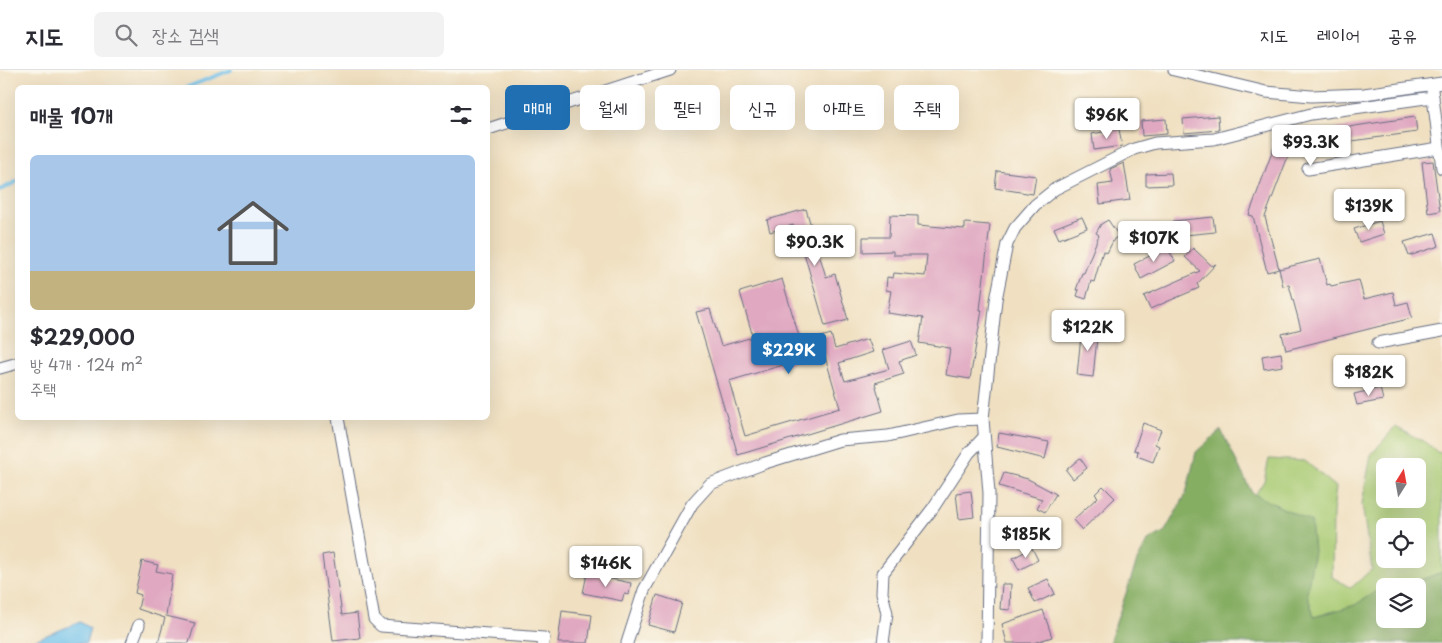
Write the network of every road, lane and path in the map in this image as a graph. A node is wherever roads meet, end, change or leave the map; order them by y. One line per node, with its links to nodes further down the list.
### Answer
1 (670, 70): 5 (street)
2 (1174, 70): 3 (street)
3 (1437, 83): 4 (street)
4 (1433, 97): 6 (street); 13 (street)
5 (490, 128)
6 (1439, 148): 7 (street); 8 (street)
7 (1442, 163)
8 (1308, 169)
9 (1442, 331): 10 (street)
10 (1378, 343)
11 (15, 364): 12 (street)
12 (0, 368)
13 (983, 419): 15 (street); 19 (street)
14 (338, 420): 18 (street)
15 (984, 437): 20 (street); 21 (street)
16 (139, 625): 17 (street)
17 (132, 643)
18 (544, 643)
19 (627, 643)
20 (884, 643)
21 (987, 643)

